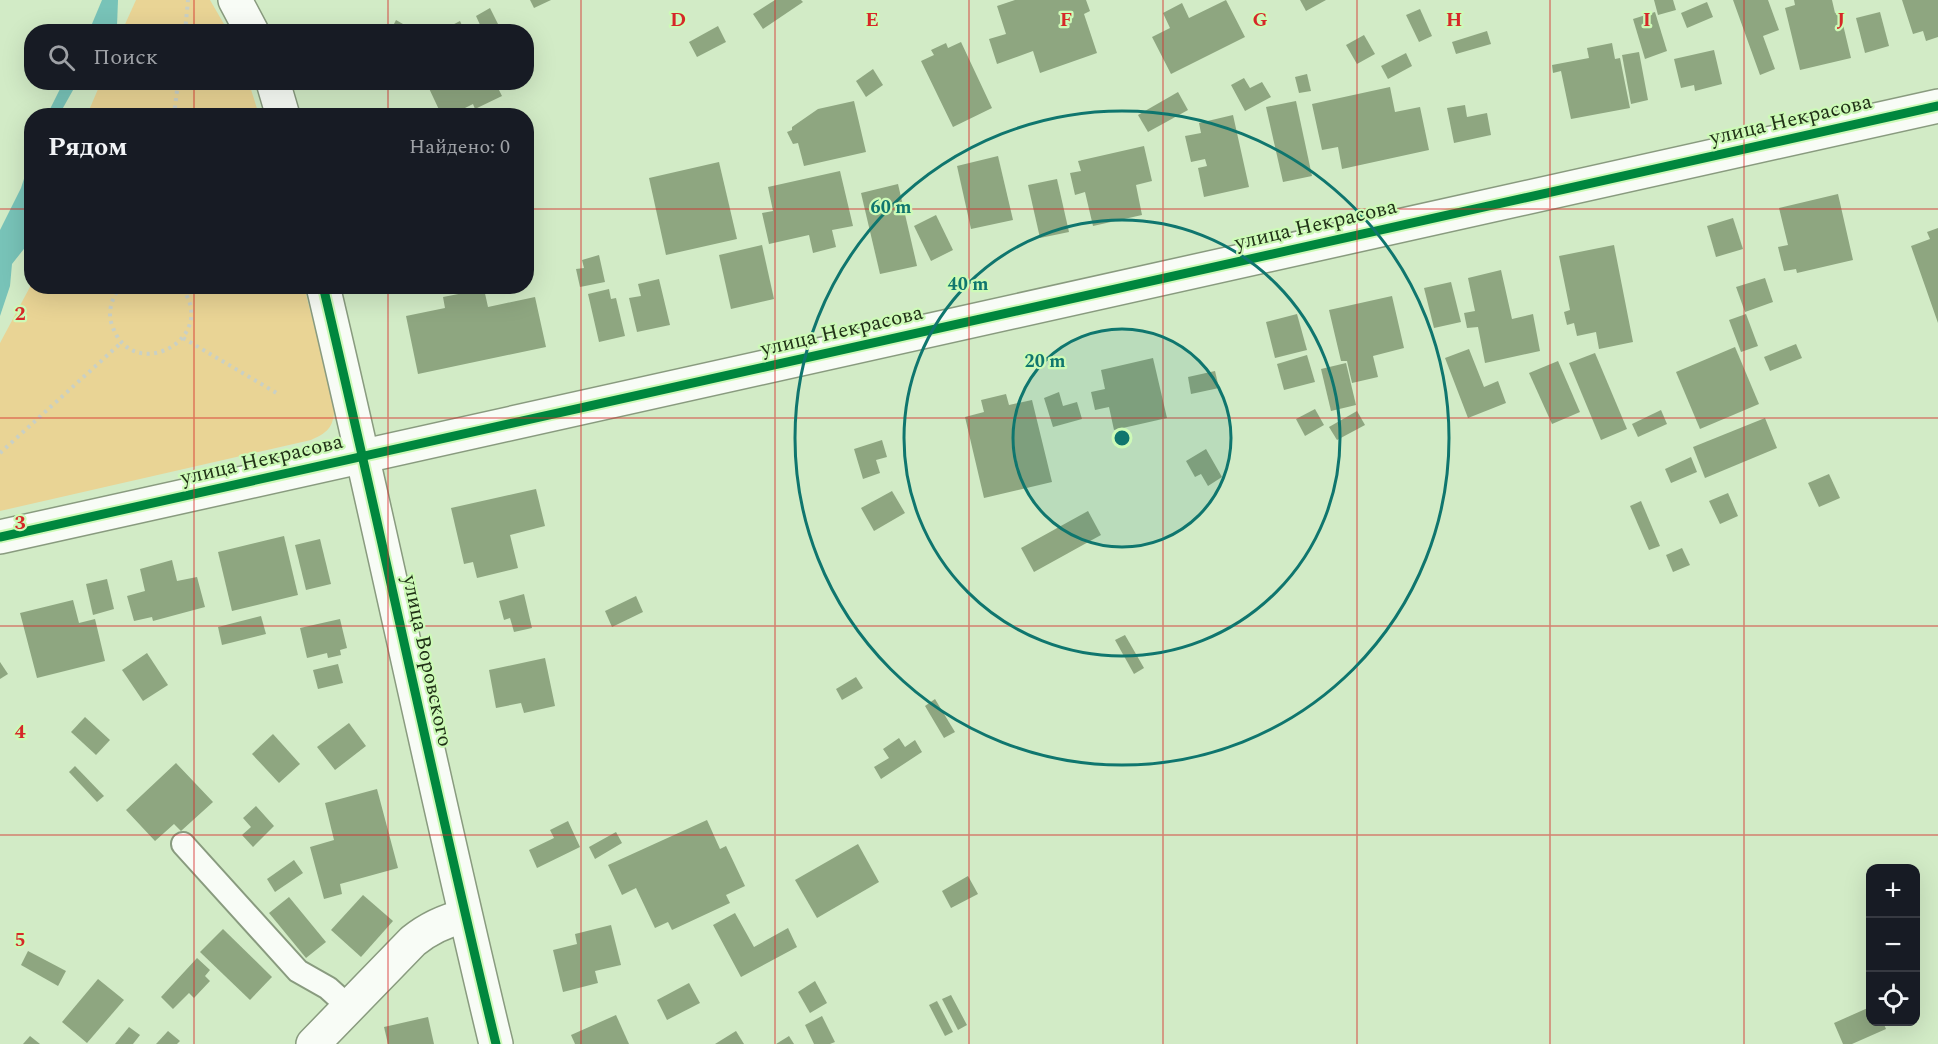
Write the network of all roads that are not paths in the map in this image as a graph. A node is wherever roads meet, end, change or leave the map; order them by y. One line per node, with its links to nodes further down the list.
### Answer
1 (275, 90): 3 (street)
2 (1938, 106): 5 (street, улица Некрасова)
3 (281, 108)
4 (325, 294): 5 (street, улица Воровского)
5 (363, 455): 6 (street, улица Некрасова); 8 (street, улица Воровского)
6 (0, 537)
7 (183, 844): 9 (lane)
8 (465, 916): 9 (street); 11 (street, улица Воровского)
9 (349, 1007): 10 (street)
10 (313, 1044)
11 (496, 1044)

